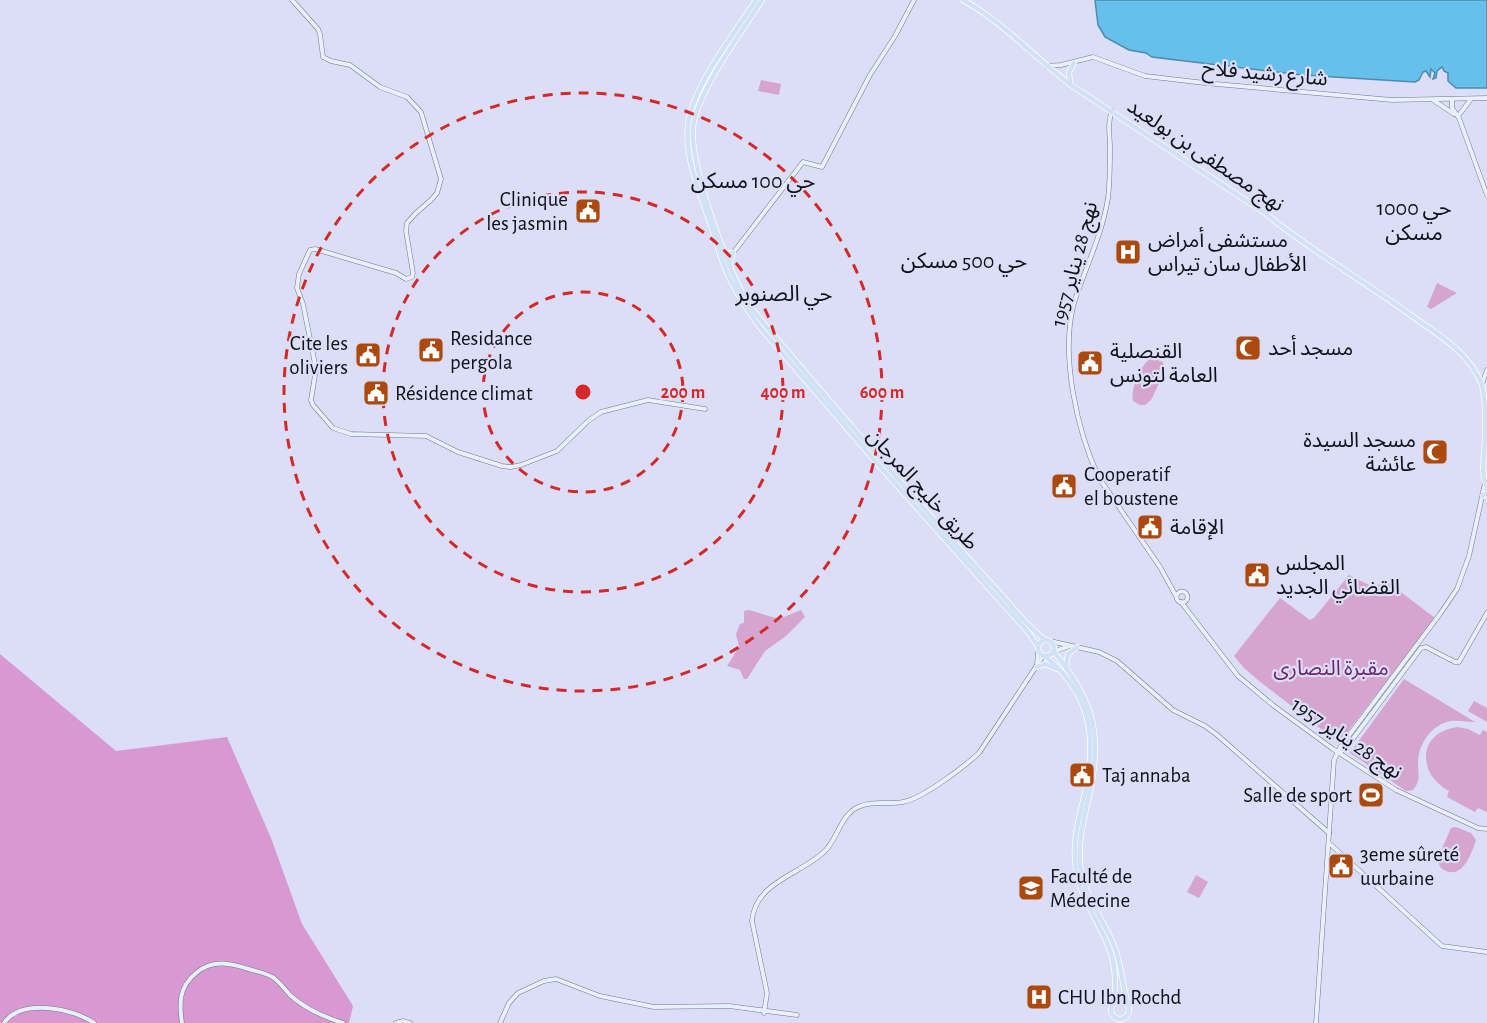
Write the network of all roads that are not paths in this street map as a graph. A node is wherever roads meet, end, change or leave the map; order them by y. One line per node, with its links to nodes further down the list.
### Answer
1 (292, 0): 22 (street)
2 (756, 0): 6 (main road, طريق خليج المرجان)
3 (762, 0): 6 (main road, طريق خليج المرجان)
4 (915, 0): 17 (street)
5 (963, 0): 8 (main road, نهج مصطفى بن بولعيد)
6 (747, 19): 18 (main road, طريق خليج المرجان)
7 (1075, 62): 8 (street, شارع رشيد فلاح); 9 (main road); 13 (street, شارع رشيد فلاح)
8 (1049, 68): 9 (main road, نهج مصطفى بن بولعيد)
9 (1071, 85): 14 (main road, نهج مصطفى بن بولعيد)
10 (1487, 98): 12 (street, شارع رشيد فلاح)
11 (1453, 99): 12 (street, شارع رشيد فلاح); 13 (street, شارع رشيد فلاح); 15 (street)
12 (1471, 99): 15 (street)
13 (1432, 100): 15 (street)
14 (1112, 111): 21 (main road, نهج مصطفى بن بولعيد); 27 (street, نهج 28 يناير 1957)
15 (1458, 116): 16 (street)
16 (1487, 195)
17 (733, 253): 18 (main road); 19 (main road)
18 (725, 258): 19 (main road, طريق خليج المرجان); 36 (main road, طريق خليج المرجان)
19 (729, 265): 34 (main road, طريق خليج المرجان)
20 (1487, 370): 21 (street)
21 (1482, 384): 23 (main road, نهج مصطفى بن بولعيد)
22 (705, 409)
23 (1484, 457): 24 (main road, نهج مصطفى بن بولعيد); 25 (main road, نهج مصطفى بن بولعيد)
24 (1487, 475)
25 (1486, 484): 26 (street)
26 (1485, 495): 43 (street)
27 (1168, 580): 28 (street, نهج 28 يناير 1957); 29 (street, نهج 28 يناير 1957)
28 (1181, 591): 29 (street); 30 (street, نهج 28 يناير 1957)
29 (1176, 596): 31 (street, نهج 28 يناير 1957)
30 (1187, 598): 31 (street); 32 (street, نهج 28 يناير 1957)
31 (1181, 602): 32 (street, نهج 28 يناير 1957)
32 (1190, 612): 44 (street, نهج 28 يناير 1957)
33 (1487, 613): 43 (street)
34 (1048, 640): 35 (street); 36 (main road); 38 (main road, طريق خليج المرجان)
35 (1071, 645): 37 (street); 38 (street)
36 (1038, 647): 39 (main road, طريق خليج المرجان); 41 (street)
37 (1077, 647): 40 (main road); 46 (street)
38 (1054, 651): 39 (main road); 40 (main road, طريق خليج المرجان)
39 (1045, 657): 41 (street); 42 (main road, طريق خليج المرجان)
40 (1066, 666): 50 (main road, طريق خليج المرجان)
41 (1037, 667): 42 (main road); 51 (street)
42 (1063, 674): 49 (main road, طريق خليج المرجان)
43 (1369, 712): 44 (street)
44 (1339, 752): 45 (street, نهج 28 يناير 1957); 46 (street)
45 (1487, 829)
46 (1329, 833): 47 (street)
47 (1328, 843): 48 (street); 54 (street)
48 (1487, 952)
49 (1115, 1002): 50 (main road); 53 (main road)
50 (1129, 1006): 52 (main road)
51 (765, 1013): 51 (street); 61 (street)
52 (1128, 1015): 53 (main road); 62 (main road)
53 (1115, 1020)
54 (1316, 1021)
55 (4, 1023): 56 (street)
56 (94, 1023)
57 (182, 1023): 58 (street)
58 (343, 1023)
59 (396, 1023): 60 (street)
60 (410, 1023)
61 (500, 1023)
62 (1126, 1023)

